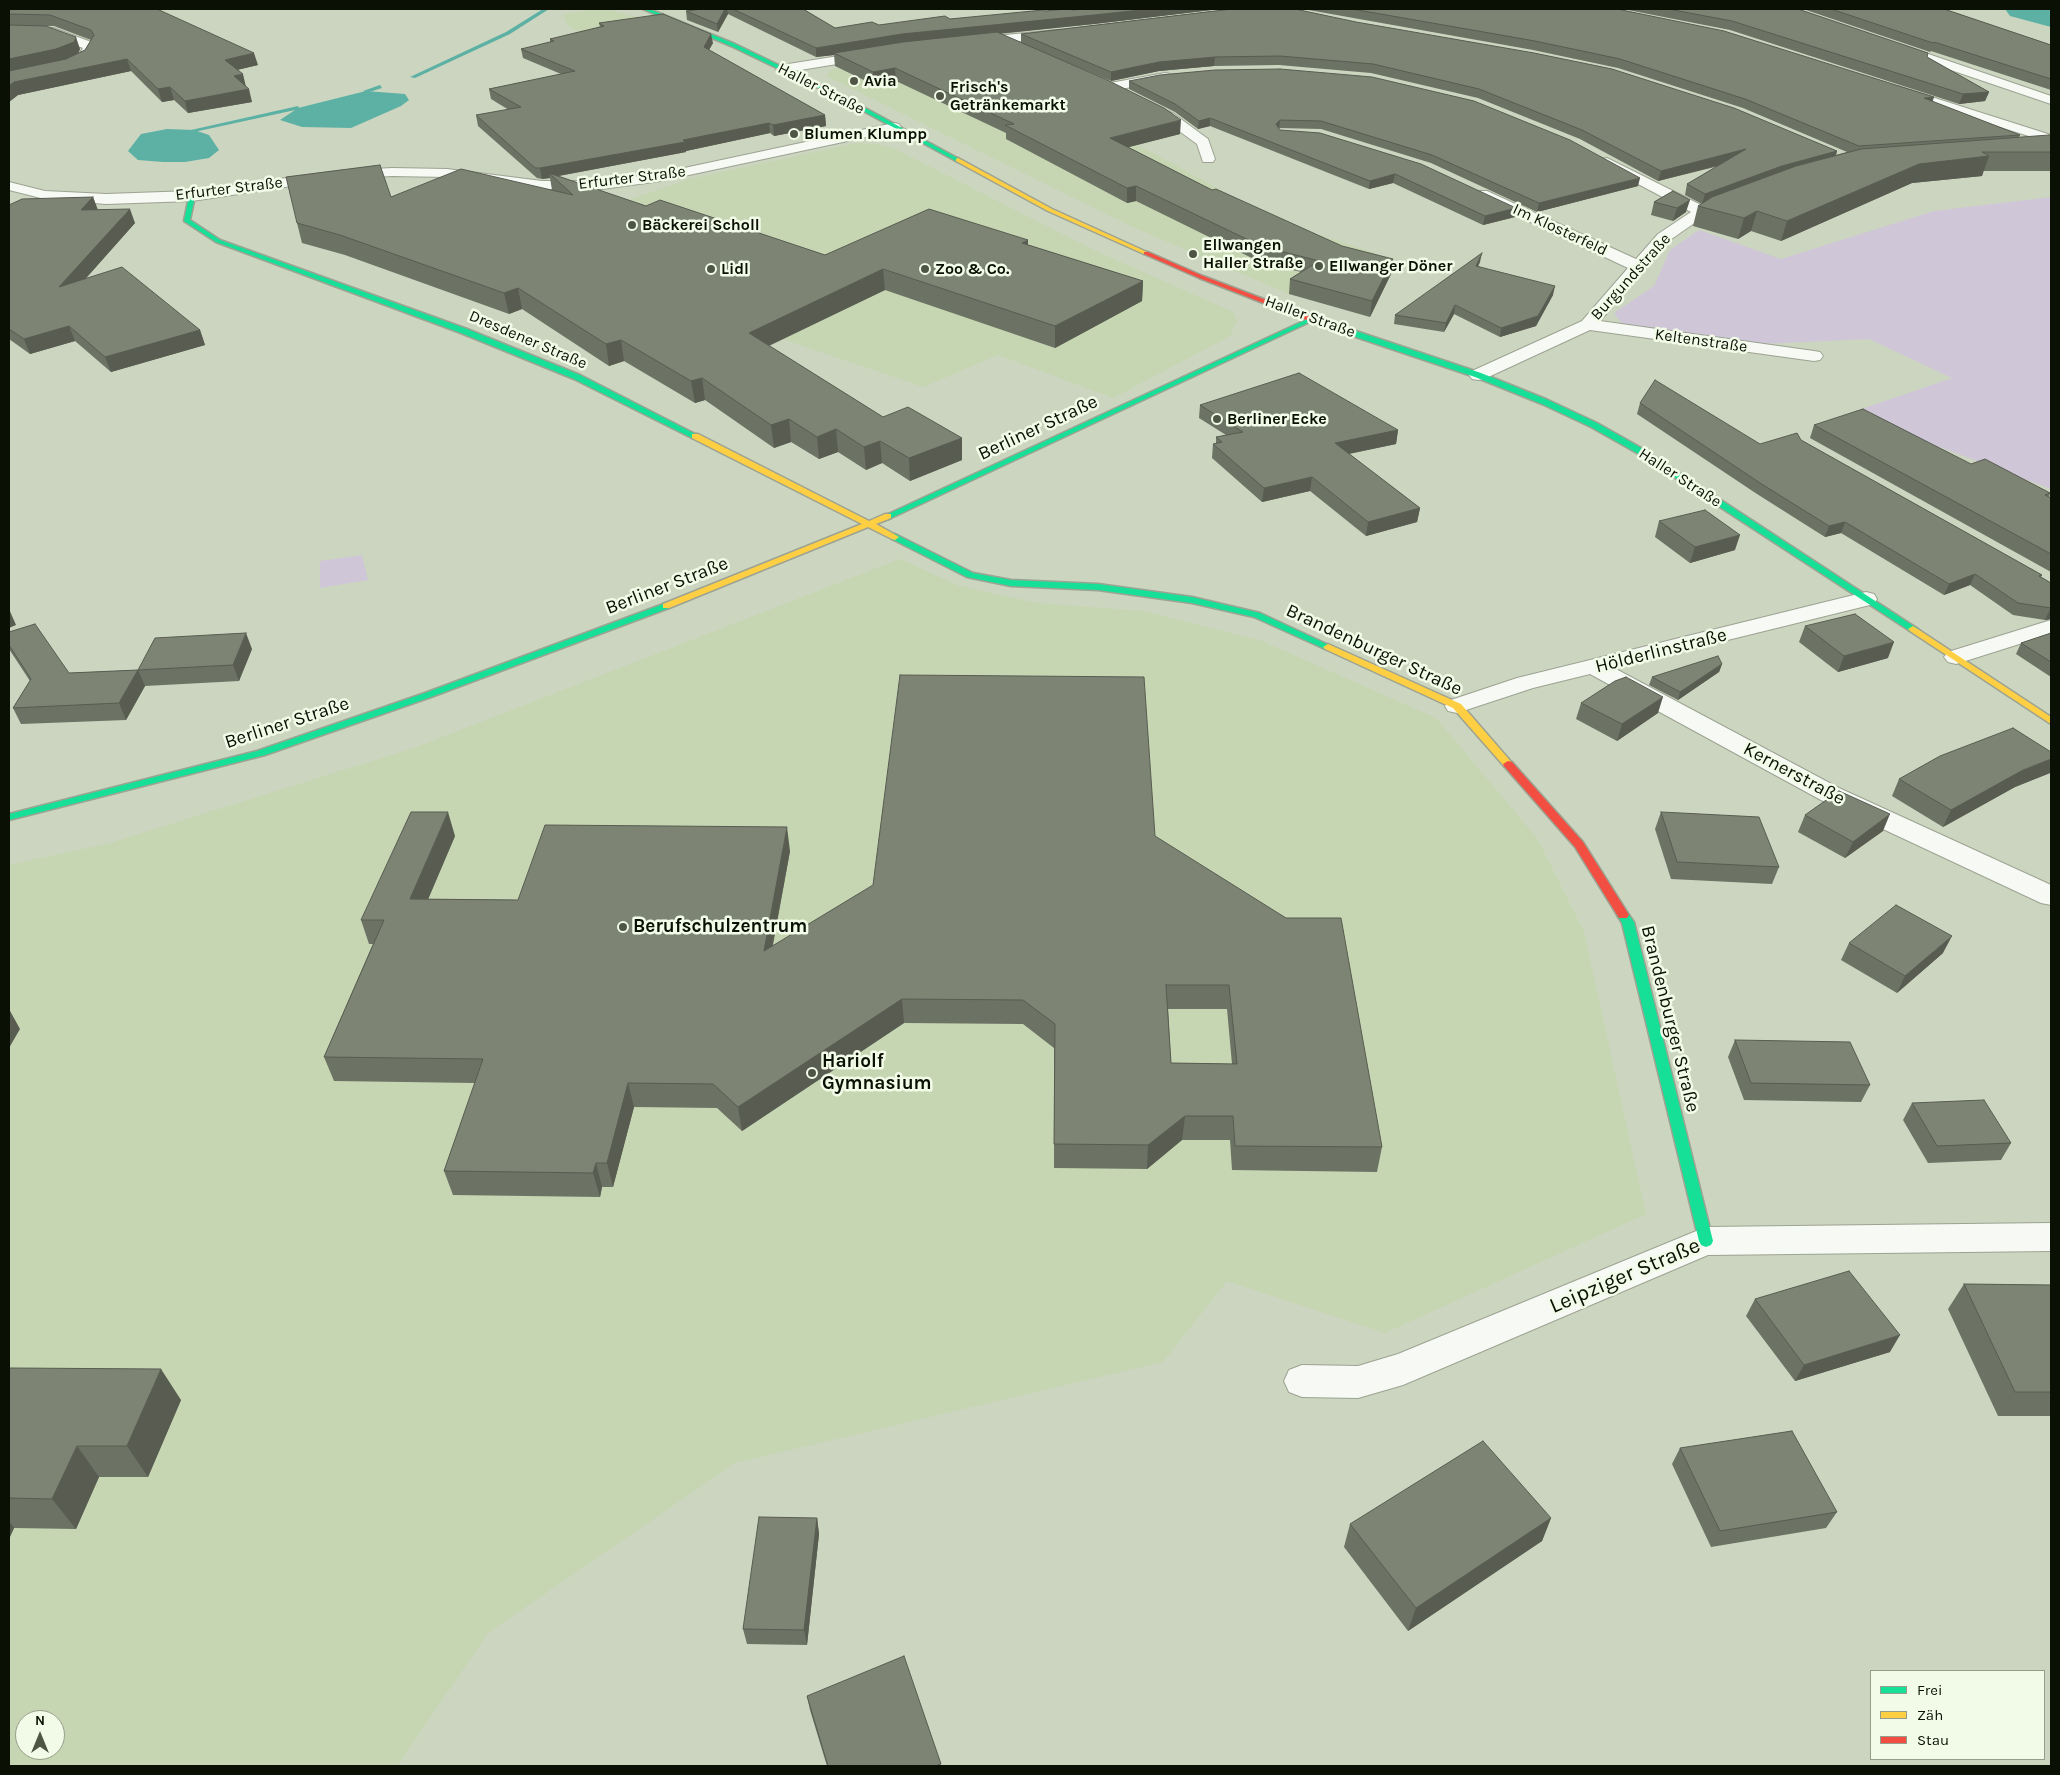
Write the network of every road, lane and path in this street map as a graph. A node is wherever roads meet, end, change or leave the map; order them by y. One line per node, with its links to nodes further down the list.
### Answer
1 (645, 9): 9 (street, Haller Straße)
2 (9, 31): 11 (street)
3 (1075, 32): 4 (street)
4 (1000, 40): 5 (street); 8 (street)
5 (961, 44)
6 (1887, 44): 15 (street)
7 (885, 52): 9 (street)
8 (1027, 52)
9 (782, 69): 16 (street, Haller Straße)
10 (1177, 76): 14 (street)
11 (9, 78)
12 (1096, 81): 14 (street)
13 (1883, 86): 17 (street)
14 (1110, 87): 21 (street)
15 (2051, 100)
16 (894, 127): 26 (street, Erfurter Straße); 30 (street, Haller Straße)
17 (2051, 139)
18 (2051, 148): 19 (street)
19 (2035, 149)
20 (1591, 154): 28 (street)
21 (1208, 159)
22 (9, 186): 24 (street, Erfurter Straße)
23 (1469, 188): 29 (street, Im Klosterfeld)
24 (45, 195): 26 (street, Erfurter Straße); 27 (street)
25 (1748, 195): 28 (street, Burgundstraße)
26 (192, 196): 34 (street, Dresdener Straße)
27 (23, 207)
28 (1701, 212): 29 (street, Burgundstraße)
29 (1638, 266): 31 (street, Burgundstraße)
30 (1312, 319): 33 (street, Haller Straße); 34 (street, Berliner Straße)
31 (1588, 325): 32 (street, Keltenstraße); 33 (street, Burgundstraße)
32 (1814, 356)
33 (1478, 375): 35 (street, Haller Straße)
34 (870, 524): 39 (street, Brandenburger Straße); 41 (street, Berliner Straße)
35 (1866, 599): 37 (street, Haller Straße); 38 (street, Hölderlinstraße)
36 (2051, 627): 37 (street)
37 (1956, 656): 40 (street, Haller Straße)
38 (1595, 667): 39 (street, Hölderlinstraße); 42 (street, Kernerstraße)
39 (1457, 706): 44 (street, Brandenburger Straße)
40 (2051, 722)
41 (9, 817)
42 (2051, 896)
43 (2051, 1237): 44 (street, Leipziger Straße)
44 (1706, 1241): 45 (street, Leipziger Straße)
45 (1302, 1381)

